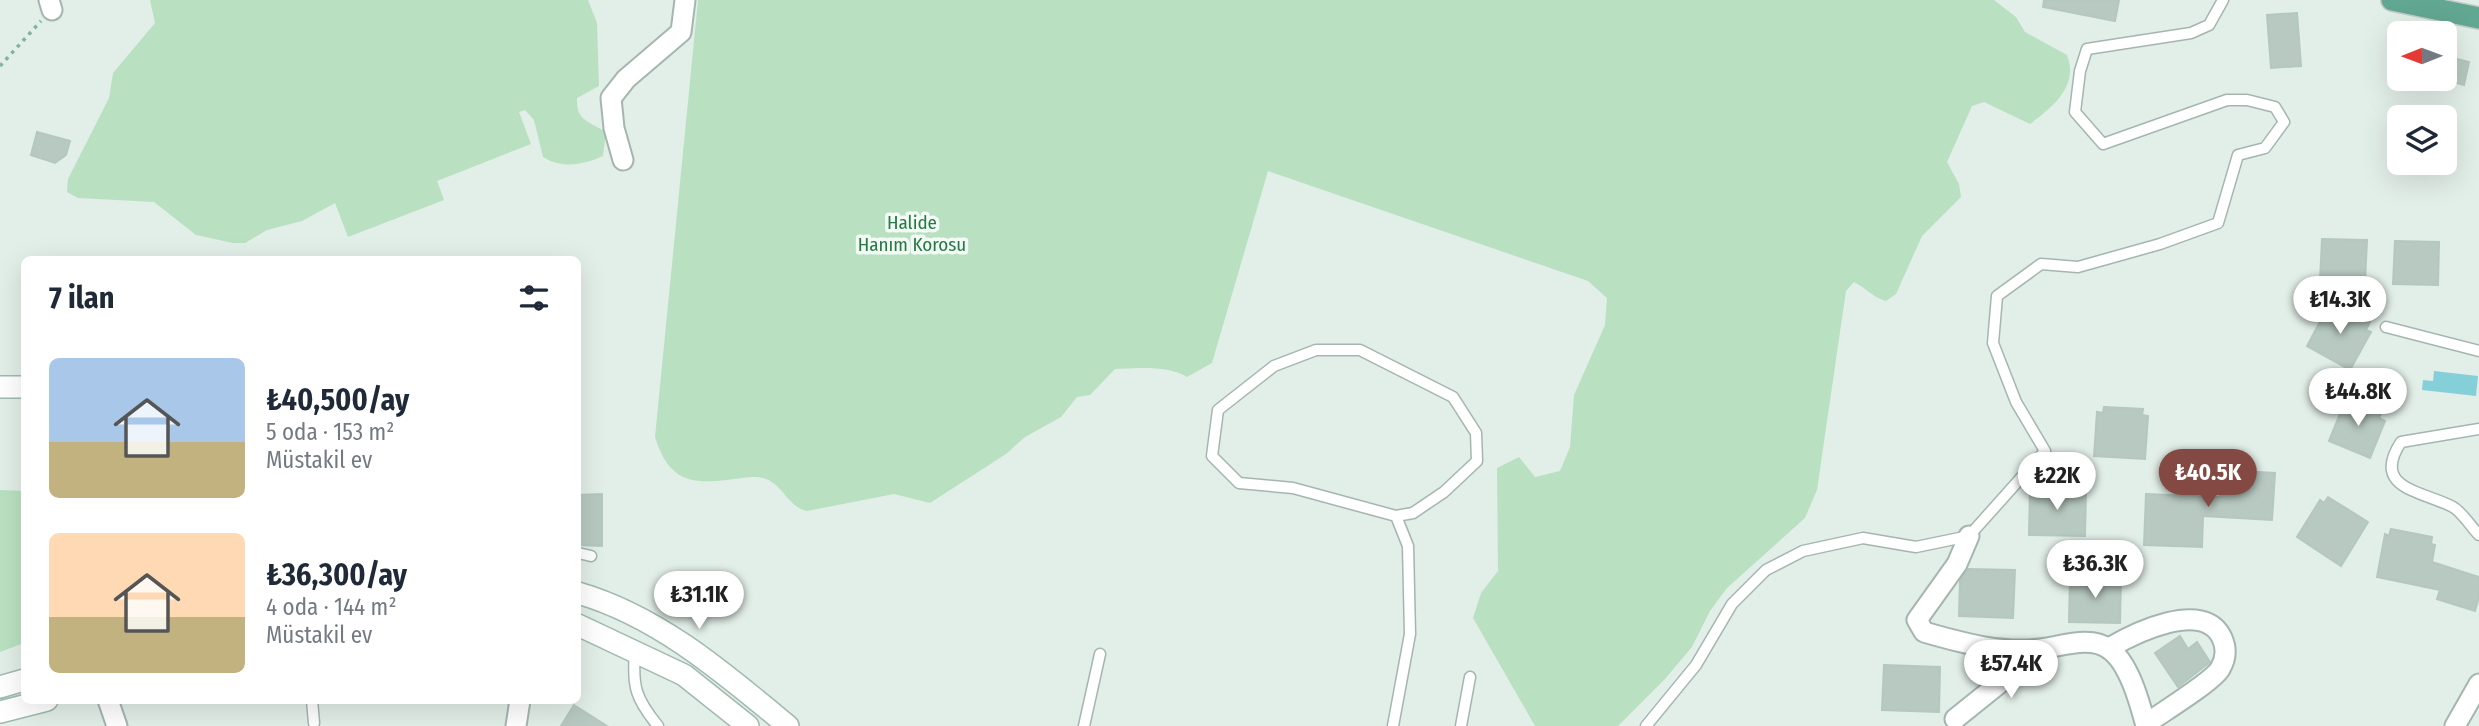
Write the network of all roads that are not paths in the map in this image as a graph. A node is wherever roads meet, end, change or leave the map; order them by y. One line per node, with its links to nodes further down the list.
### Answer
1 (685, 0): 5 (street)
2 (2223, 0): 13 (lane)
3 (2392, 0): 4 (main road)
4 (2479, 18)
5 (623, 160)
6 (2386, 327): 7 (lane)
7 (2479, 351)
8 (0, 387): 9 (main road)
9 (21, 387)
10 (2479, 429): 12 (lane)
11 (1395, 516): 11 (lane); 40 (lane)
12 (2479, 535)
13 (1969, 536): 19 (street); 42 (lane)
14 (581, 554): 15 (lane)
15 (591, 556)
16 (581, 594): 38 (main road)
17 (581, 626): 20 (main road)
18 (2109, 648): 19 (street); 33 (street); 33 (street)
19 (2042, 649): 31 (street)
20 (635, 652): 36 (lane); 37 (main road)
21 (1100, 654): 39 (lane)
22 (1470, 677): 41 (lane)
23 (21, 681): 25 (main road)
24 (2479, 684): 43 (street)
25 (0, 687)
26 (31, 704): 30 (main road)
27 (109, 704): 34 (street)
28 (312, 704): 32 (lane)
29 (519, 704): 35 (street)
30 (0, 712)
31 (1955, 719)
32 (314, 723)
33 (2146, 725)
34 (117, 726)
35 (516, 726)
36 (658, 726)
37 (748, 726)
38 (788, 726)
39 (1084, 726)
40 (1393, 726)
41 (1461, 726)
42 (1646, 726)
43 (2455, 726)

